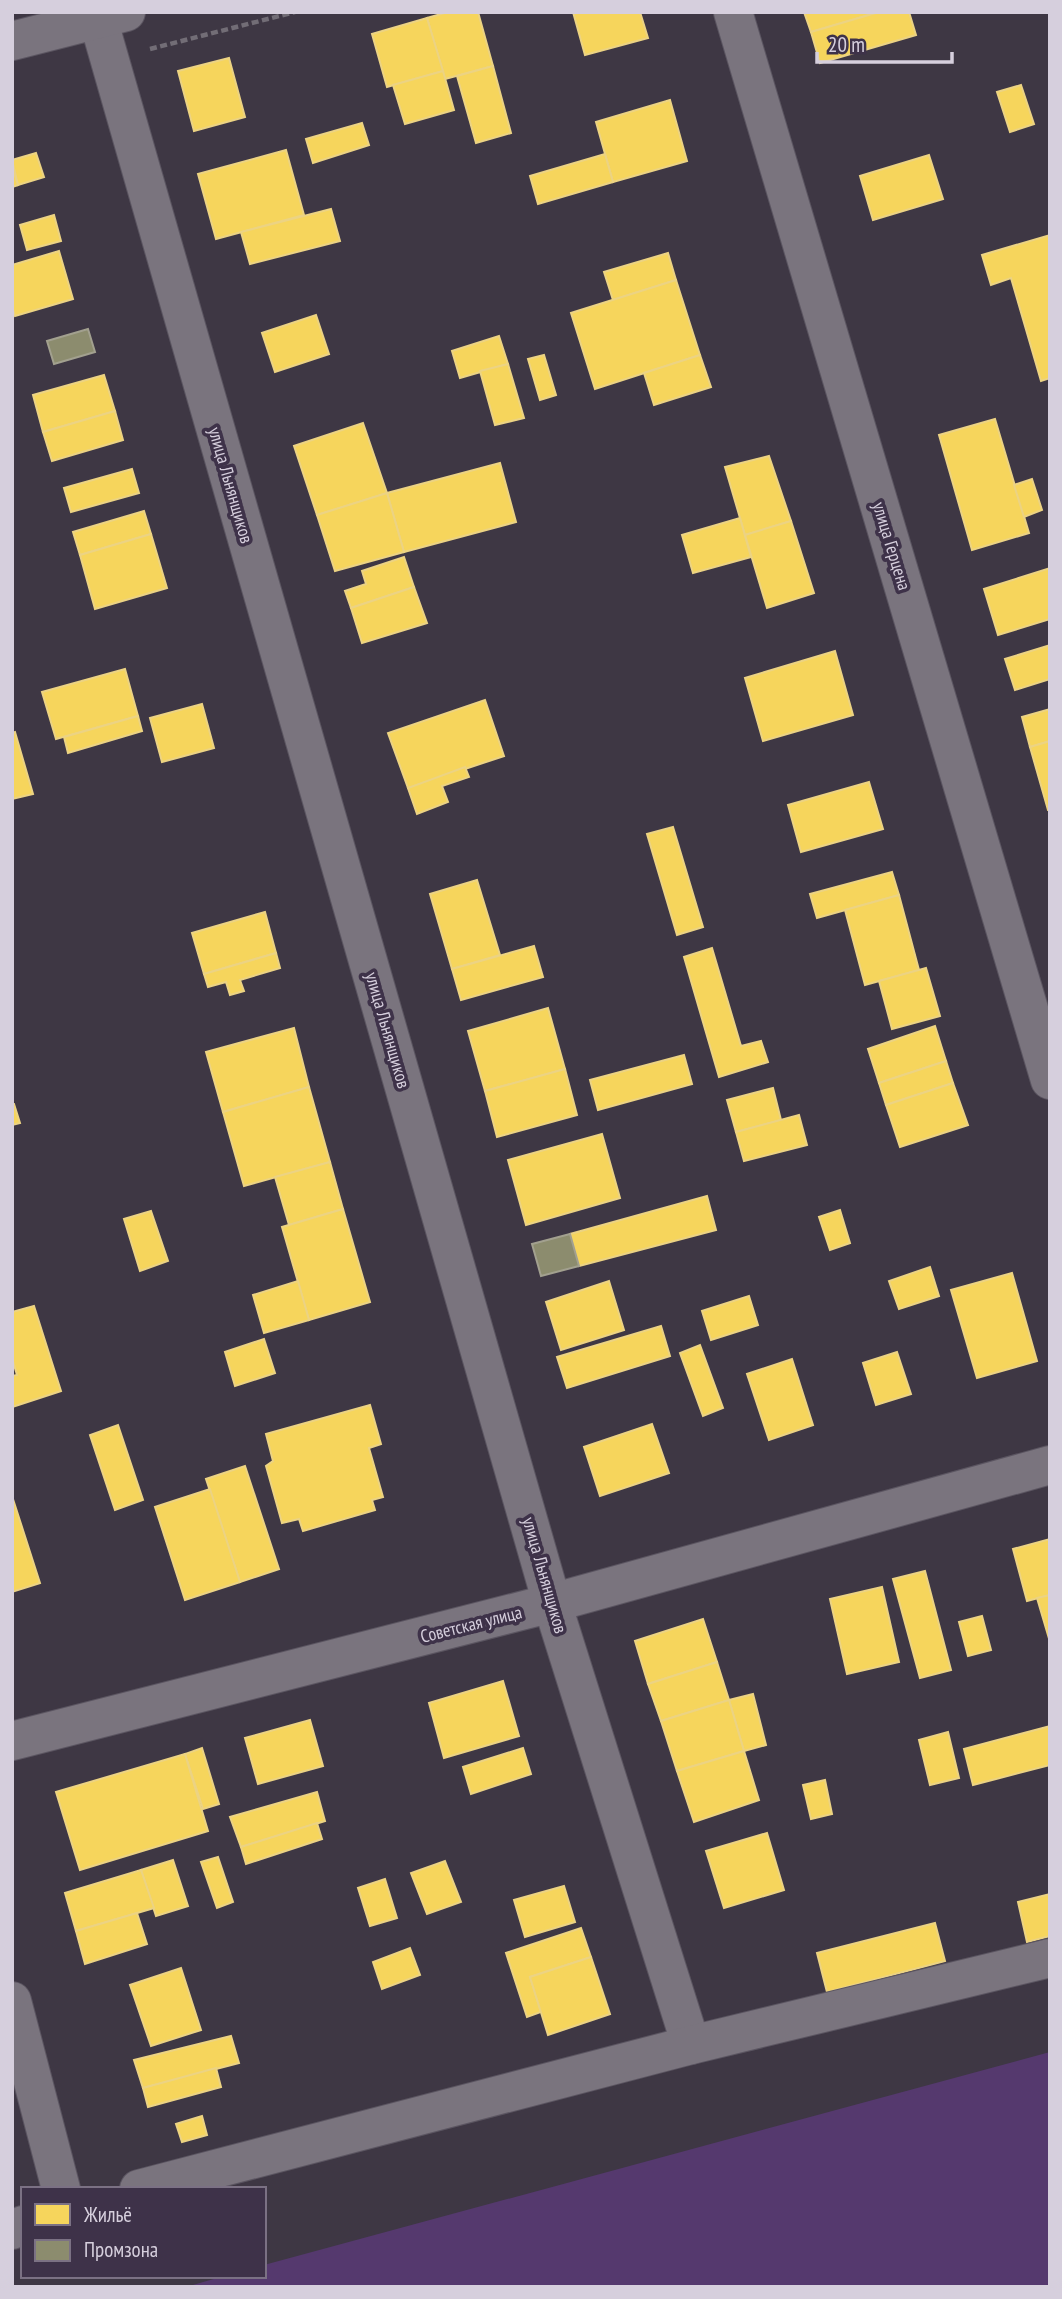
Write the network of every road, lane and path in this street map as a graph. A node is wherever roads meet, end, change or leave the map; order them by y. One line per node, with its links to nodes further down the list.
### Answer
1 (733, 12): 4 (street, улица Герцена)
2 (107, 14): 3 (street); 6 (street, улица Льнянщиков)
3 (12, 41)
4 (1050, 1080)
5 (1050, 1465): 6 (street, Советская улица)
6 (552, 1603): 7 (street, Советская улица); 10 (street, улица Льнянщиков)
7 (12, 1741)
8 (1050, 1958): 10 (street)
9 (12, 2001): 11 (street)
10 (691, 2045): 12 (street)
11 (60, 2187)
12 (147, 2187)

